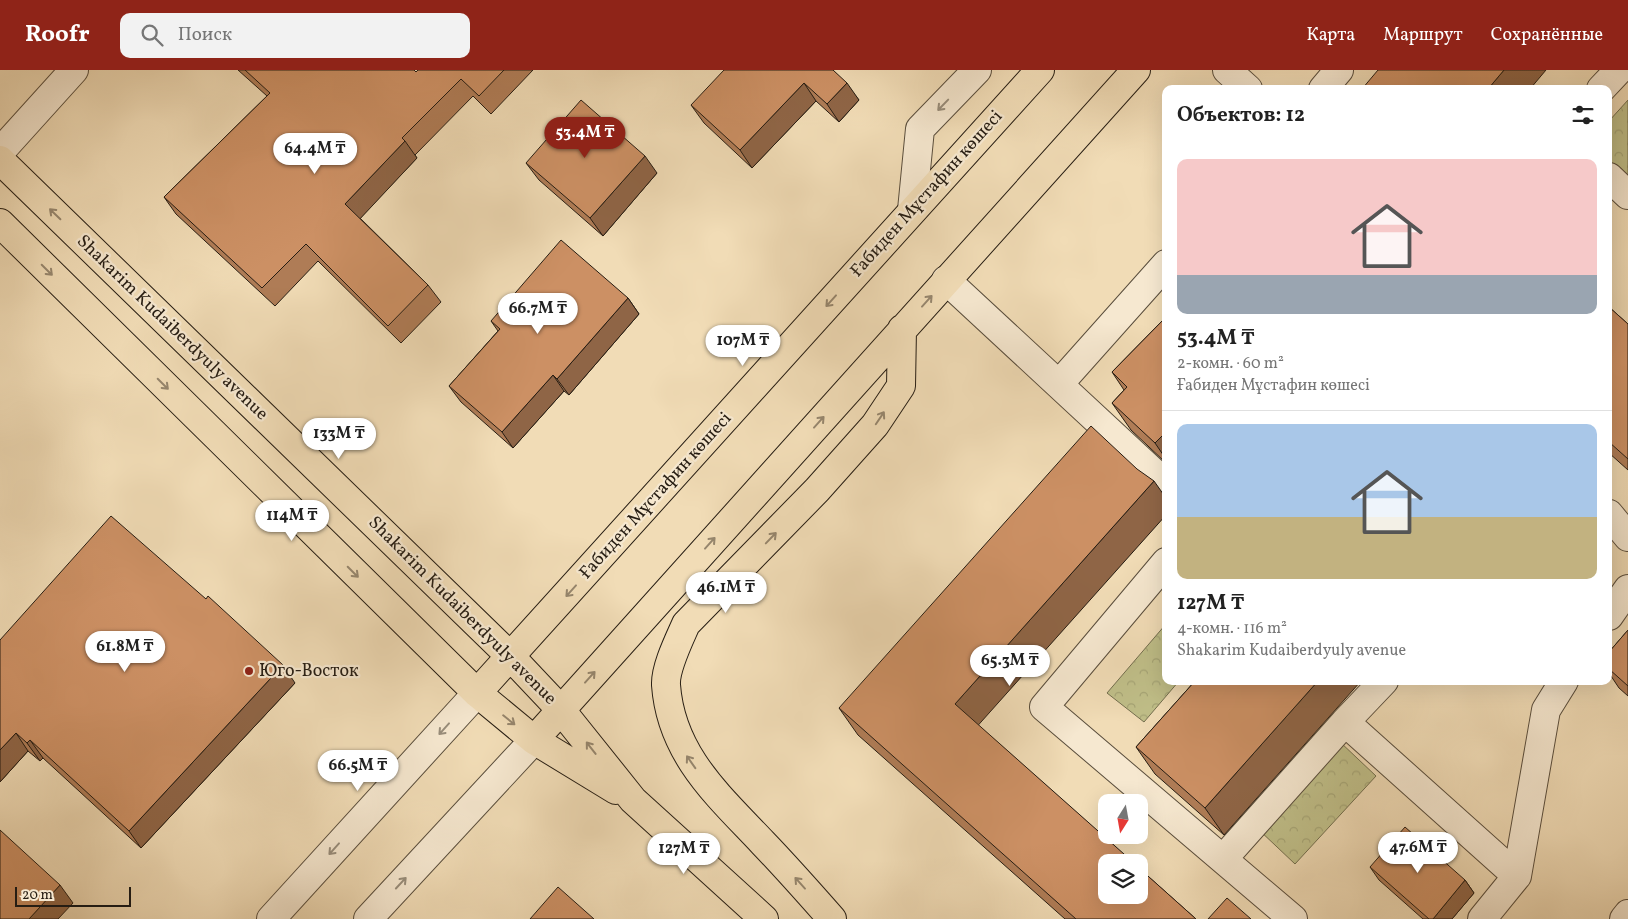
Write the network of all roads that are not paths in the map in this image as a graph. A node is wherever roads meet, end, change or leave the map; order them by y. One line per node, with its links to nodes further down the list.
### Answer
1 (74, 70): 11 (street)
2 (977, 70): 15 (street, one-way to 15)
3 (1040, 70): 15 (main road, Ғабиден Мұстафин көшесі)
4 (1136, 70): 18 (main road)
5 (1226, 70): 8 (street)
6 (1339, 70): 9 (street)
7 (1619, 70): 10 (street)
8 (1243, 85)
9 (1326, 85)
10 (1606, 85)
11 (0, 152)
12 (0, 160): 27 (main road, Shakarim Kudaiberdyuly avenue, one-way to 12)
13 (1612, 180): 14 (street)
14 (1628, 195)
15 (912, 210): 27 (main road, Ғабиден Мұстафин көшесі, one-way to 27)
16 (0, 223): 30 (main road, Shakarim Kudaiberdyuly avenue, one-way to 30)
17 (1162, 268): 20 (street)
18 (946, 280): 19 (main road, one-way to 18); 20 (street)
19 (902, 329): 31 (main road, one-way to 19); 41 (main road, one-way to 19)
20 (1059, 384): 21 (street)
21 (1162, 480)
22 (1612, 518): 23 (street)
23 (1628, 537)
24 (1162, 567): 35 (street)
25 (1628, 589): 26 (street)
26 (1612, 612)
27 (511, 657): 30 (main road, Ғабиден Мұстафин көшесі); 31 (main road, Shakarim Kudaiberdyuly avenue)
28 (1380, 685): 32 (street)
29 (1562, 685): 36 (street)
30 (477, 693): 33 (main road, Shakarim Kudaiberdyuly avenue, one-way to 33); 39 (street, Ғабиден Мұстафин көшесі, one-way to 39)
31 (561, 710): 33 (main road); 34 (main road, Shakarim Kudaiberdyuly avenue, one-way to 31)
32 (1345, 722): 35 (street); 36 (street)
33 (534, 740): 34 (main road, Shakarim Kudaiberdyuly avenue); 40 (street, one-way to 33)
34 (632, 800): 38 (main road, Shakarim Kudaiberdyuly avenue)
35 (1223, 859): 42 (street)
36 (1517, 876): 43 (street)
37 (1628, 914): 44 (street)
38 (760, 918)
39 (271, 919)
40 (368, 919)
41 (832, 919)
42 (1293, 919)
43 (1482, 919)
44 (1624, 919)

